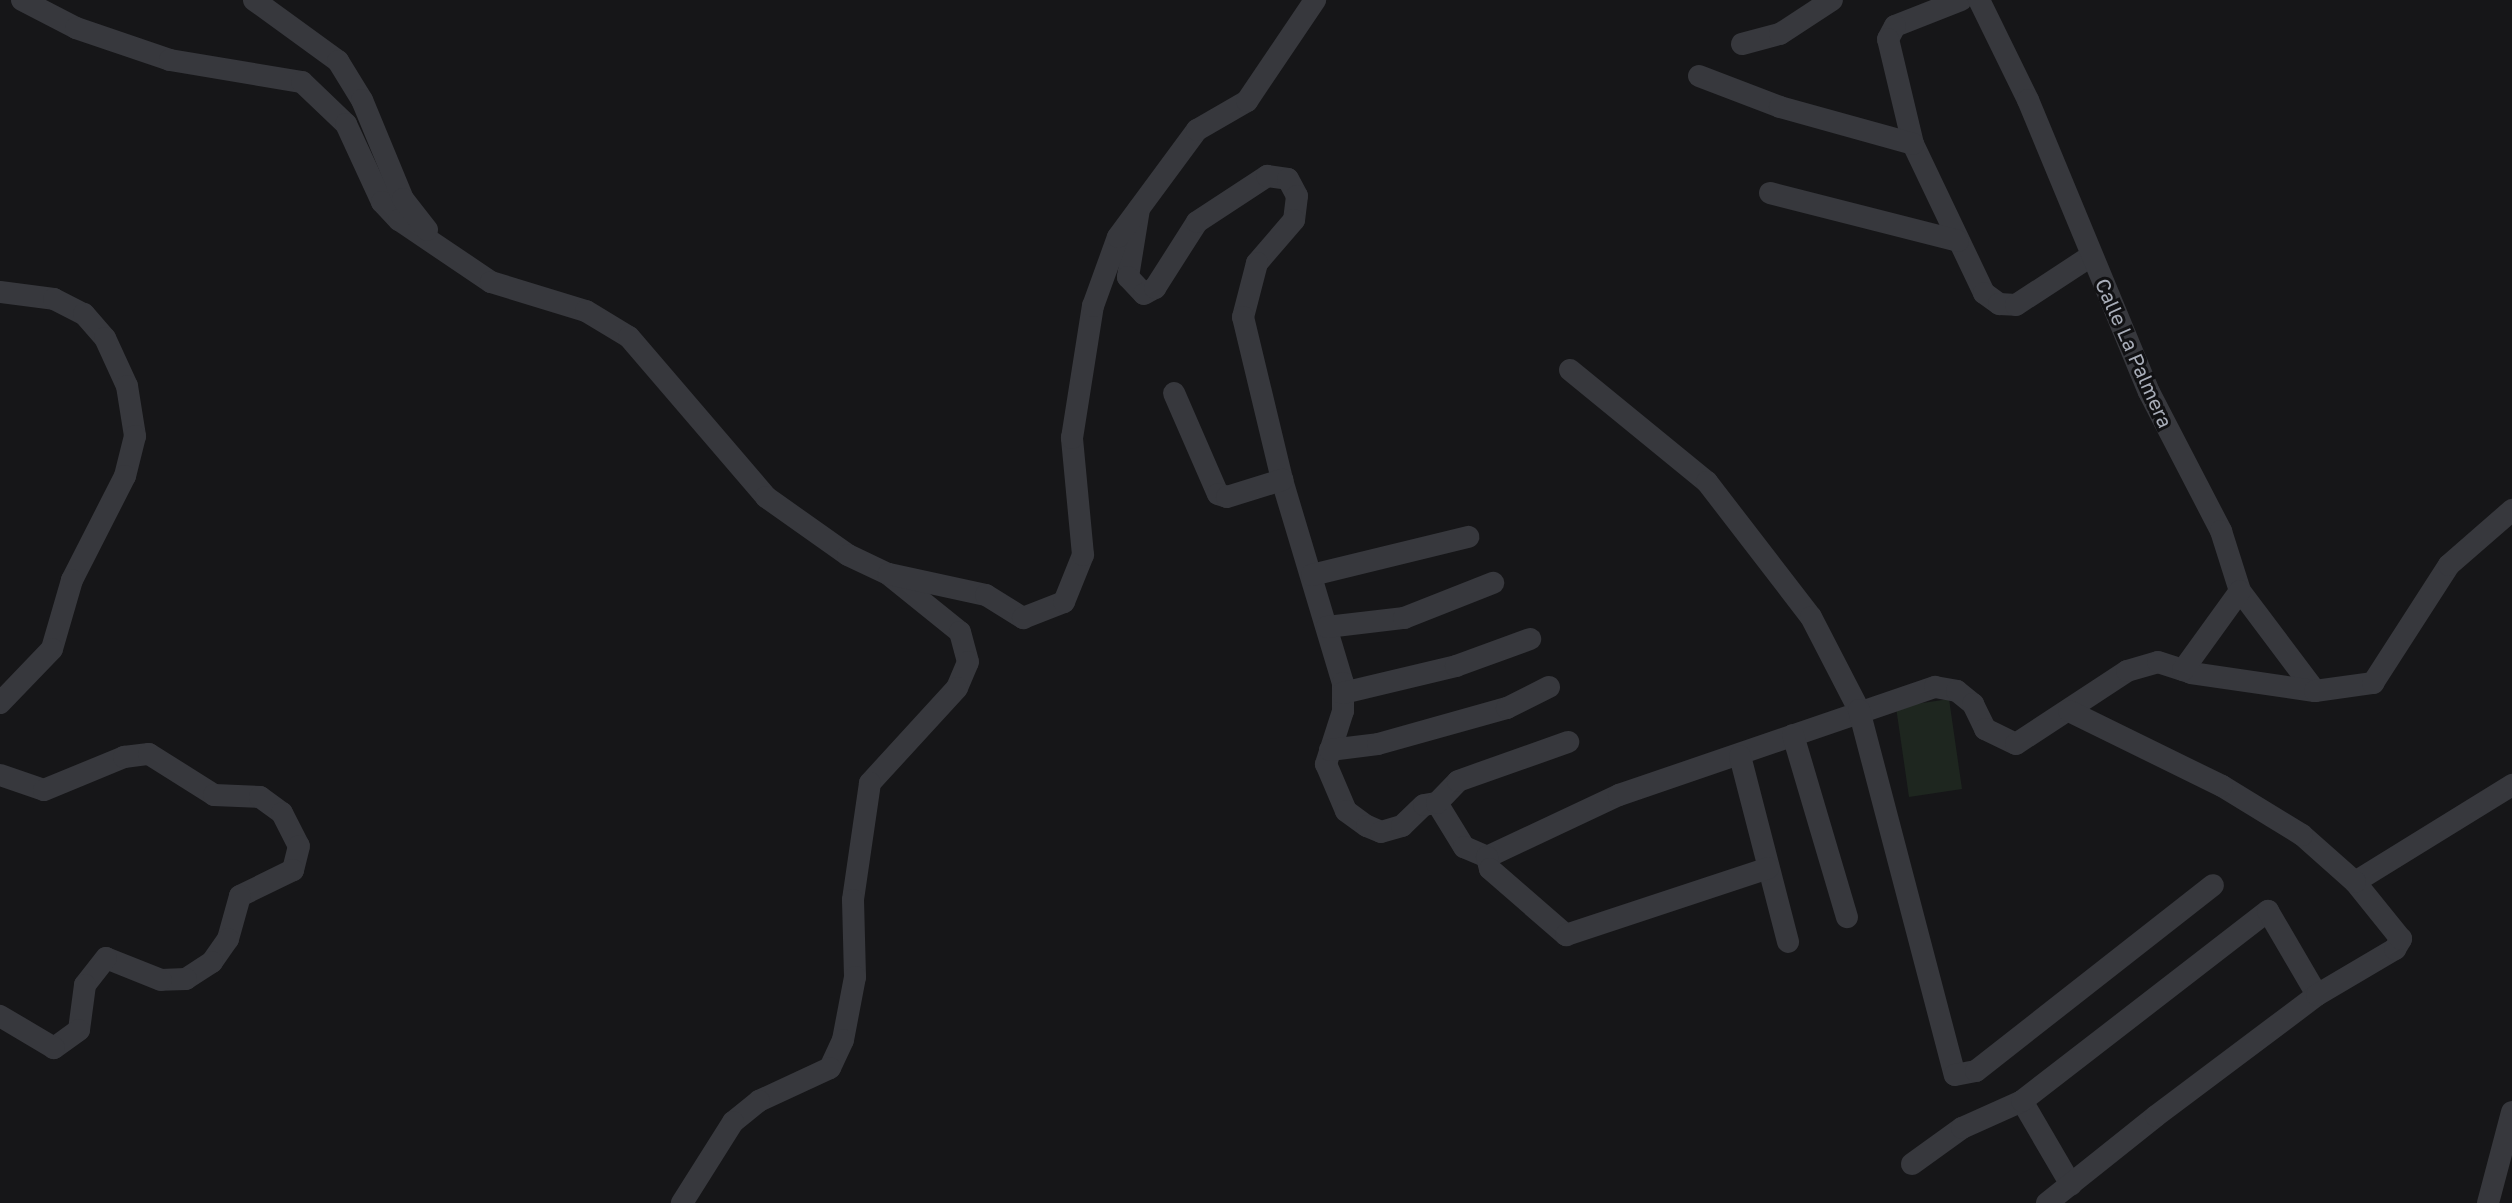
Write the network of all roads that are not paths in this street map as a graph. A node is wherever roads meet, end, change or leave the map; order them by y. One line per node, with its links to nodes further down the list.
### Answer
1 (22, 0): 12 (street)
2 (254, 0): 12 (street)
3 (1315, 0): 11 (street)
4 (1832, 0): 7 (street)
5 (1961, 0): 9 (street)
6 (1979, 0): 14 (street, Calle La Palmera)
7 (1742, 44)
8 (1699, 76): 9 (street)
9 (1913, 144): 13 (street)
10 (1770, 193): 13 (street)
11 (1139, 209): 18 (street); 21 (street)
12 (432, 238): 21 (street)
13 (1958, 241): 14 (street)
14 (2091, 256): 24 (street, Calle La Palmera)
15 (0, 292): 31 (street)
16 (1570, 370): 32 (street)
17 (1174, 393): 18 (street)
18 (1282, 480): 22 (street)
19 (2512, 510): 29 (street)
20 (1468, 537): 22 (street)
21 (888, 574): 53 (street)
22 (1312, 575): 25 (street)
23 (1493, 583): 25 (street)
24 (2240, 591): 27 (street); 29 (street, Calle La Palmera)
25 (1327, 627): 30 (street)
26 (1530, 639): 30 (street)
27 (2183, 670): 29 (street); 33 (street)
28 (1549, 687): 36 (street)
29 (2315, 691)
30 (1343, 693): 36 (street)
31 (0, 703)
32 (1859, 710): 33 (street); 34 (street); 44 (street)
33 (2069, 711): 43 (street)
34 (1793, 735): 37 (street); 45 (street)
35 (1568, 742): 40 (street)
36 (1330, 750): 40 (street)
37 (1740, 756): 41 (street); 42 (street)
38 (0, 775): 48 (street)
39 (2512, 785): 43 (street)
40 (1437, 803): 41 (street)
41 (1487, 857): 42 (street)
42 (1768, 868): 46 (street)
43 (2355, 882): 47 (street)
44 (2213, 885)
45 (1847, 917)
46 (1788, 942)
47 (2317, 995): 49 (street); 52 (street)
48 (0, 1016)
49 (2022, 1101): 51 (street); 52 (street)
50 (2512, 1112): 55 (street)
51 (1912, 1164)
52 (2071, 1185): 54 (street)
53 (682, 1203)
54 (2047, 1203)
55 (2488, 1203)

